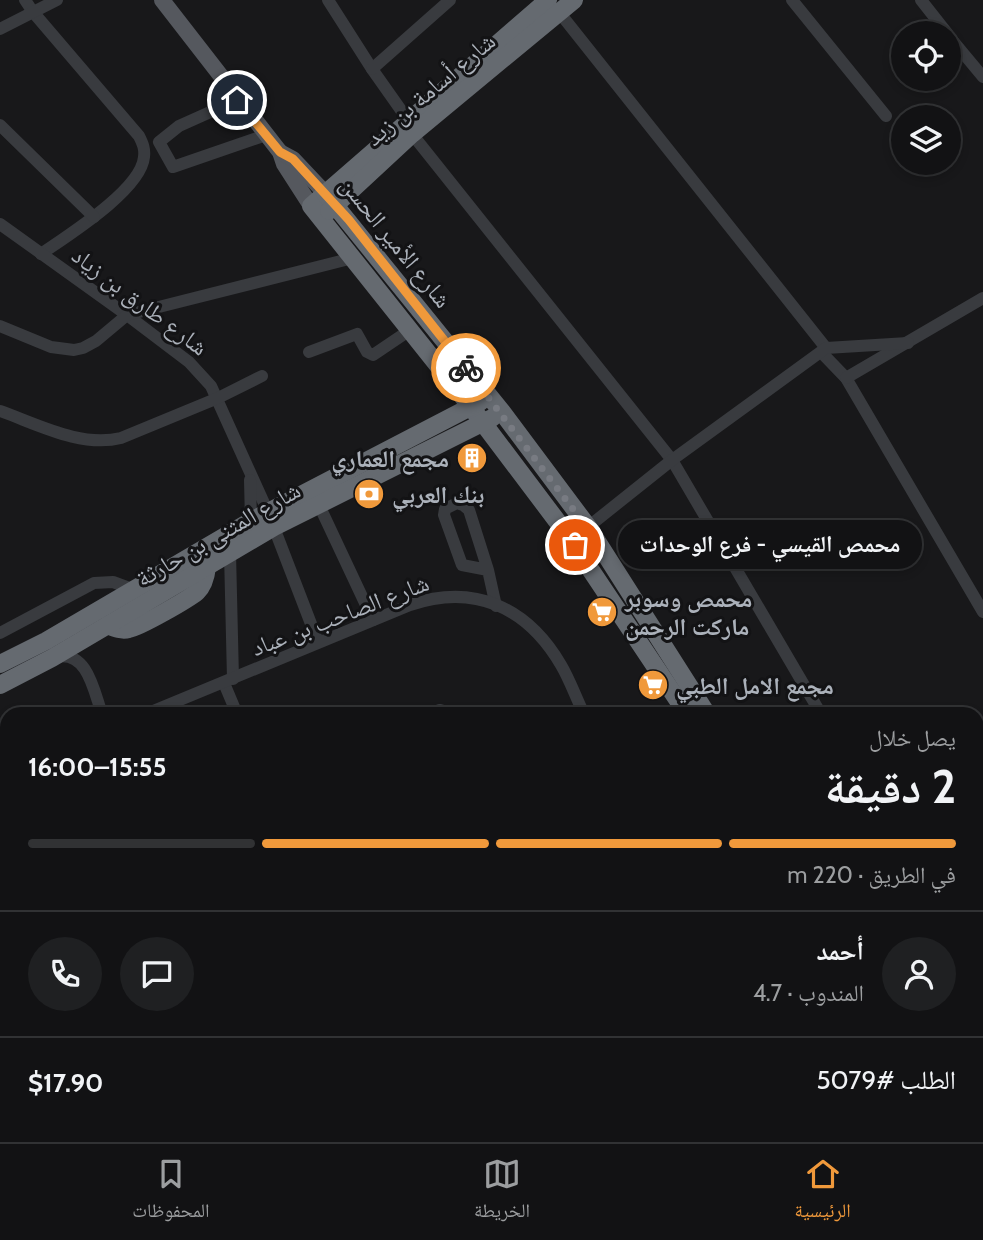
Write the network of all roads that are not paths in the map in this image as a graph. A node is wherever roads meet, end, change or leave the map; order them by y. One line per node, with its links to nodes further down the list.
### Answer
1 (25, 0): 10 (street)
2 (57, 0): 10 (street)
3 (162, 0): 16 (main road, شارع الأمير الحسن)
4 (328, 0): 14 (street)
5 (450, 0): 14 (street)
6 (574, 0): 9 (highway, شارع أسامة بن زيد)
7 (792, 0): 17 (street)
8 (920, 0): 11 (street)
9 (554, 6): 19 (highway, شارع أسامة بن زيد); 35 (street)
10 (33, 12): 12 (street); 25 (street)
11 (937, 21)
12 (0, 29)
13 (961, 50): 15 (street)
14 (372, 69): 19 (street)
15 (983, 77)
16 (237, 100): 20 (main road, شارع الأمير الحسن); 20 (street)
17 (886, 116)
18 (0, 125): 25 (street)
19 (410, 127): 22 (highway, شارع أسامة بن زيد); 23 (highway, شارع أسامة بن زيد); 49 (street)
20 (266, 135): 21 (main road, شارع الأمير الحسن)
21 (280, 152): 23 (main road, شارع الأمير الحسن); 24 (main road, شارع الأمير الحسن)
22 (350, 190): 23 (highway, شارع أسامة بن زيد); 26 (highway)
23 (330, 199): 24 (highway, شارع أسامة بن زيد); 26 (highway, شارع الأمير الحسن)
24 (316, 212): 29 (highway, شارع الأمير الحسن)
25 (94, 217): 28 (street)
26 (349, 220): 40 (highway, شارع الأمير الحسن)
27 (0, 224): 28 (street, شارع طارق بن زياد)
28 (41, 254): 31 (street, شارع طارق بن زياد)
29 (353, 258): 31 (street); 33 (highway, شارع الأمير الحسن)
30 (983, 298): 34 (street)
31 (127, 315): 32 (street); 41 (street, شارع طارق بن زياد)
32 (0, 326)
33 (410, 330): 36 (street); 39 (highway, شارع الأمير الحسن)
34 (908, 343): 35 (street); 38 (street)
35 (823, 350): 38 (street); 49 (street)
36 (309, 352)
37 (262, 376): 41 (street)
38 (846, 378): 61 (street)
39 (450, 381): 42 (highway, شارع الأمير الحسن); 45 (highway)
40 (489, 397): 42 (highway, شارع المثنى بن حارثة); 44 (highway, شارع الأمير الحسن)
41 (218, 398): 43 (street); 50 (street, شارع طارق بن زياد)
42 (471, 407): 45 (highway, شارع المثنى بن حارثة); 46 (highway, شارع الأمير الحسن)
43 (0, 411)
44 (502, 412): 46 (highway, شارع المثنى بن حارثة); 54 (highway, شارع الأمير الحسن)
45 (447, 418): 52 (highway, شارع المثنى بن حارثة)
46 (482, 423): 47 (highway, شارع المثنى بن حارثة); 48 (highway, شارع الأمير الحسن)
47 (458, 435): 48 (highway); 51 (highway, شارع المثنى بن حارثة)
48 (498, 442): 57 (highway, شارع الأمير الحسن)
49 (672, 460): 54 (street); 75 (street)
50 (248, 469): 52 (street, شارع طارق بن زياد); 53 (street, شارع طارق بن زياد)
51 (319, 505): 52 (highway, شارع المثنى بن حارثة); 62 (street)
52 (271, 520): 53 (highway, شارع المثنى بن حارثة); 56 (highway, شارع المثنى بن حارثة); 64 (street, شارع طارق بن زياد)
53 (251, 521): 59 (highway, شارع المثنى بن حارثة)
54 (588, 527): 55 (highway, شارع الأمير الحسن)
55 (601, 546): 57 (highway); 74 (highway, شارع الأمير الحسن)
56 (230, 553): 65 (highway, شارع المثنى بن حارثة); 67 (street)
57 (584, 558): 73 (highway, شارع الأمير الحسن)
58 (488, 570): 58 (street); 60 (street)
59 (132, 589): 63 (street); 66 (highway, شارع المثنى بن حارثة)
60 (496, 606): 62 (street, شارع الصاحب بن عباد); 72 (street, شارع الصاحب بن عباد)
61 (983, 612)
62 (373, 620): 64 (street, شارع الصاحب بن عباد)
63 (0, 634)
64 (318, 642): 67 (street, شارع الصاحب بن عباد)
65 (52, 658): 68 (highway, شارع المثنى بن حارثة); 69 (street)
66 (0, 664)
67 (228, 681): 70 (street, شارع الصاحب بن عباد); 71 (street)
68 (0, 685)
69 (100, 707)
70 (163, 707)
71 (235, 707)
72 (580, 707)
73 (682, 707)
74 (703, 707)
75 (817, 707)

